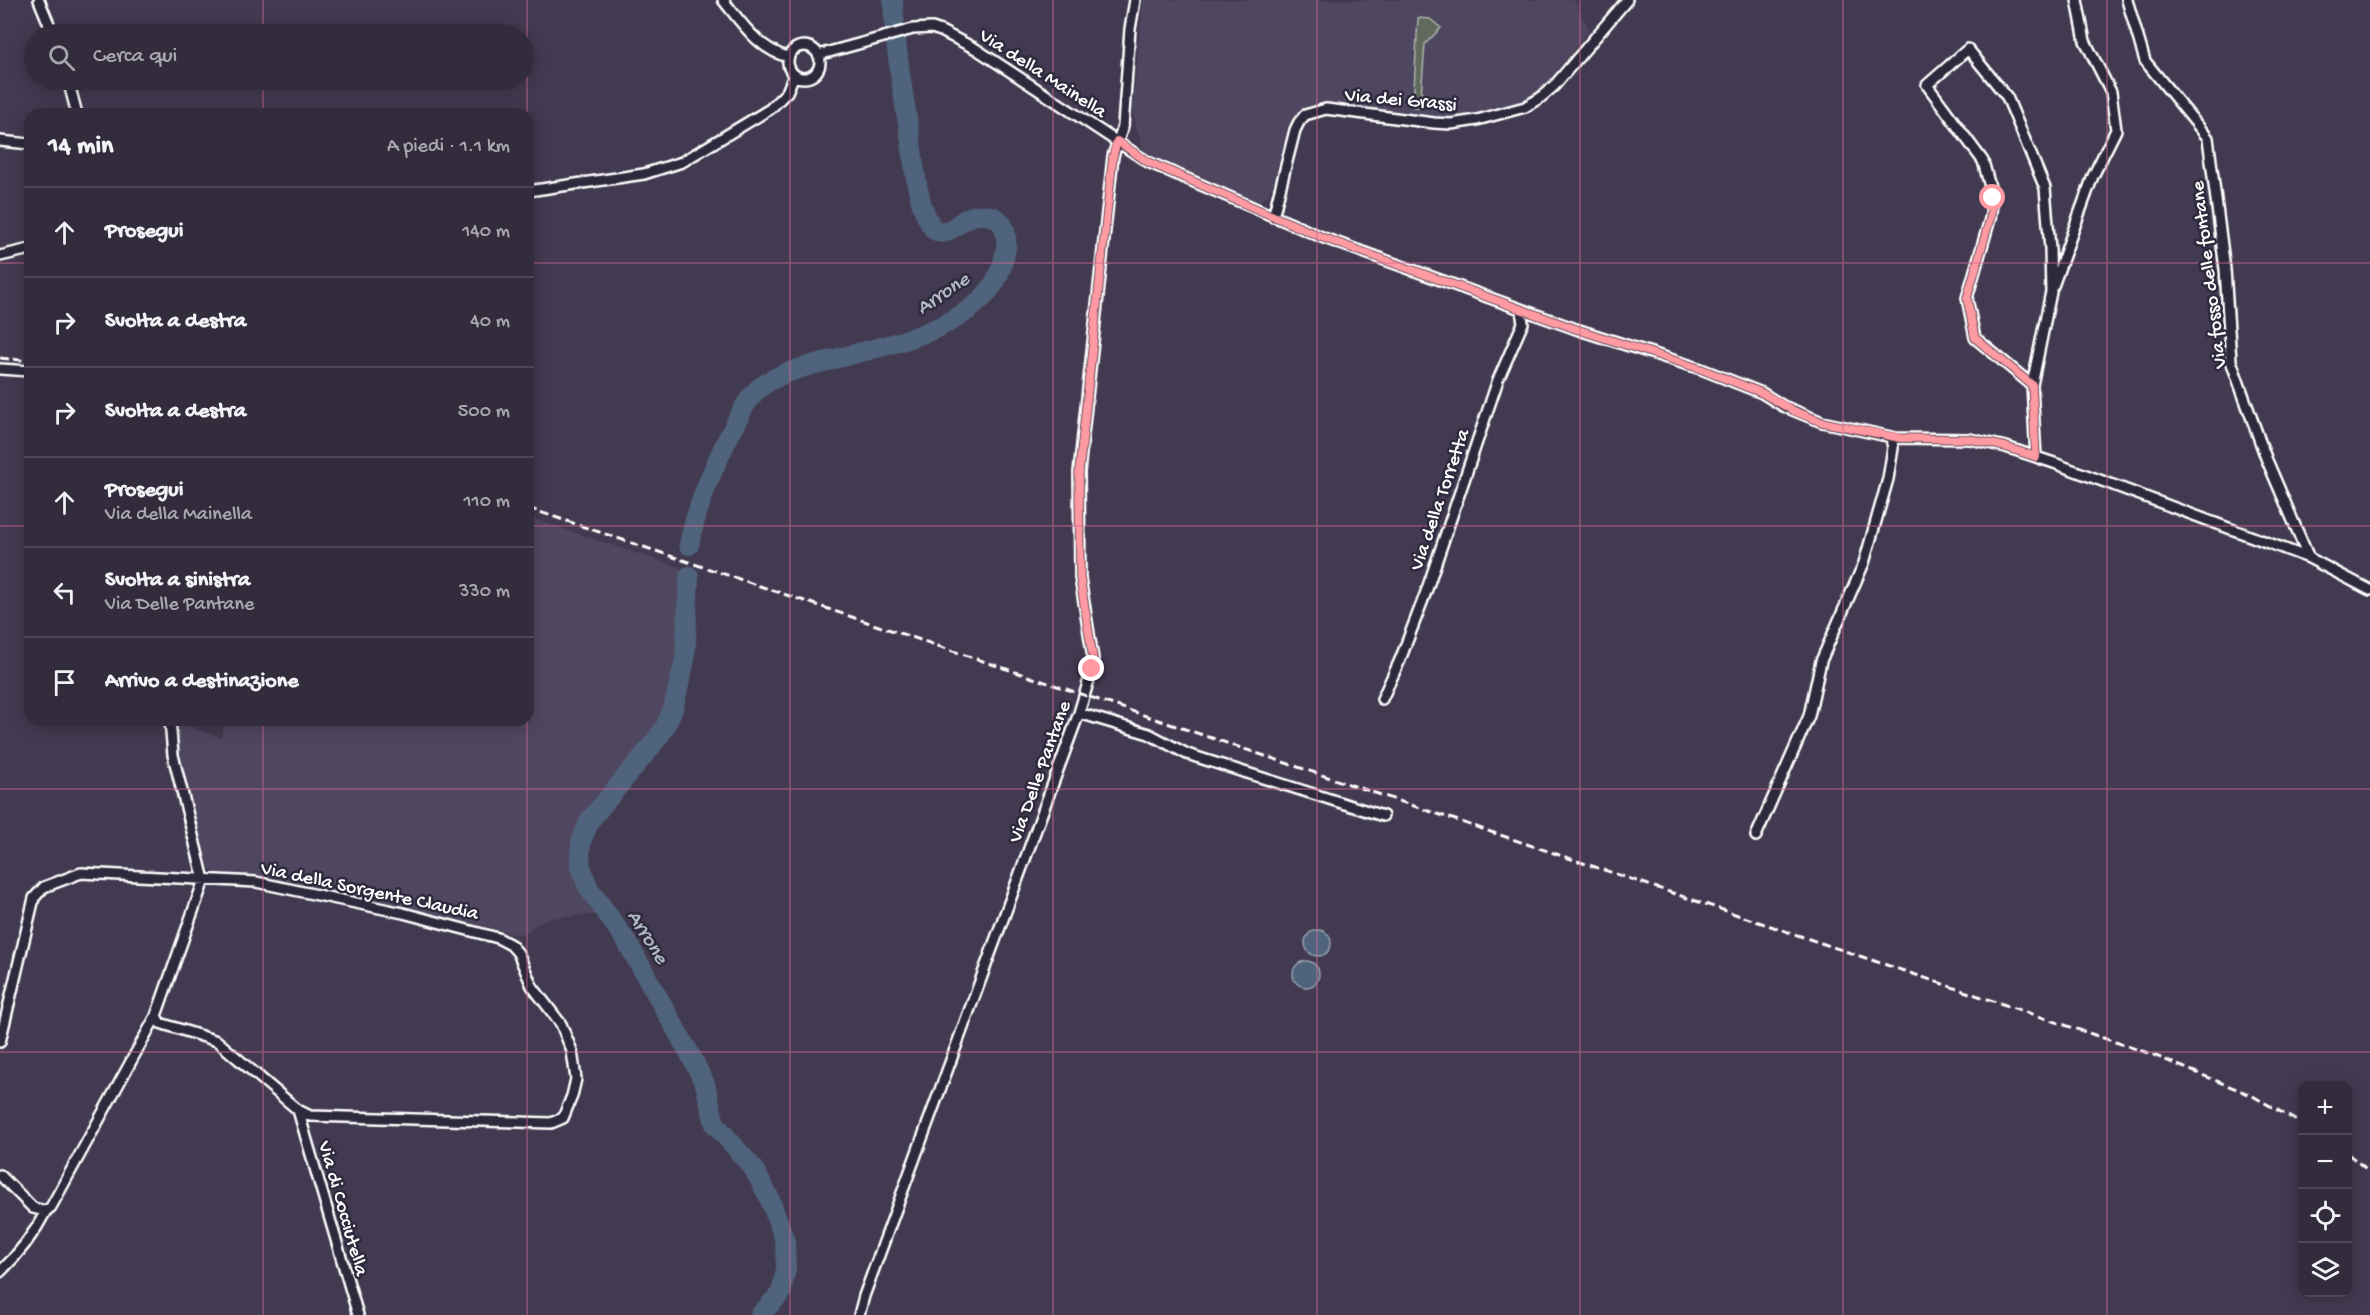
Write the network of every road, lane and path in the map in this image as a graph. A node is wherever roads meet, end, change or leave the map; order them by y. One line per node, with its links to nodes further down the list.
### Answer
1 (39, 0): 7 (street)
2 (723, 0): 9 (street)
3 (1135, 0): 14 (street, Via Delle Pantane)
4 (1627, 0): 17 (street, Via dei Grassi)
5 (2077, 0): 20 (street)
6 (2127, 0): 27 (street, Via fosso delle fontane)
7 (48, 24)
8 (818, 55): 9 (street); 10 (street); 14 (street, Via della Mainella)
9 (788, 57): 10 (street)
10 (794, 75): 16 (street)
11 (71, 90): 12 (street)
12 (75, 108)
13 (0, 141): 15 (street)
14 (1117, 141): 17 (street, Via della Mainella); 30 (street, Via Delle Pantane)
15 (24, 143)
16 (534, 190)
17 (1273, 217): 21 (street, Via della Mainella)
18 (24, 250): 19 (street)
19 (0, 256)
20 (2051, 292): 24 (street); 24 (street)
21 (1521, 310): 25 (street, Via della Mainella); 29 (street, Via della Torretta)
22 (0, 369): 23 (street)
23 (24, 371)
24 (2032, 385): 26 (street)
25 (1891, 437): 26 (street, Via della Mainella); 33 (street)
26 (2036, 457): 27 (street, Via della Mainella)
27 (2309, 558): 28 (street, Via della Mainella)
28 (2370, 590)
29 (1382, 699)
30 (1078, 713): 32 (street); 42 (street, Via Delle Pantane)
31 (171, 726): 34 (street)
32 (1383, 816)
33 (1756, 836)
34 (204, 880): 35 (street); 36 (street, Via della Sorgente Claudia); 37 (street, Via della Sorgente Claudia)
35 (156, 1016): 37 (street); 39 (street)
36 (0, 1042)
37 (298, 1110): 41 (street, Via di Cocciutella)
38 (0, 1175): 39 (street)
39 (46, 1211): 40 (street)
40 (0, 1272)
41 (358, 1315)
42 (859, 1315)

